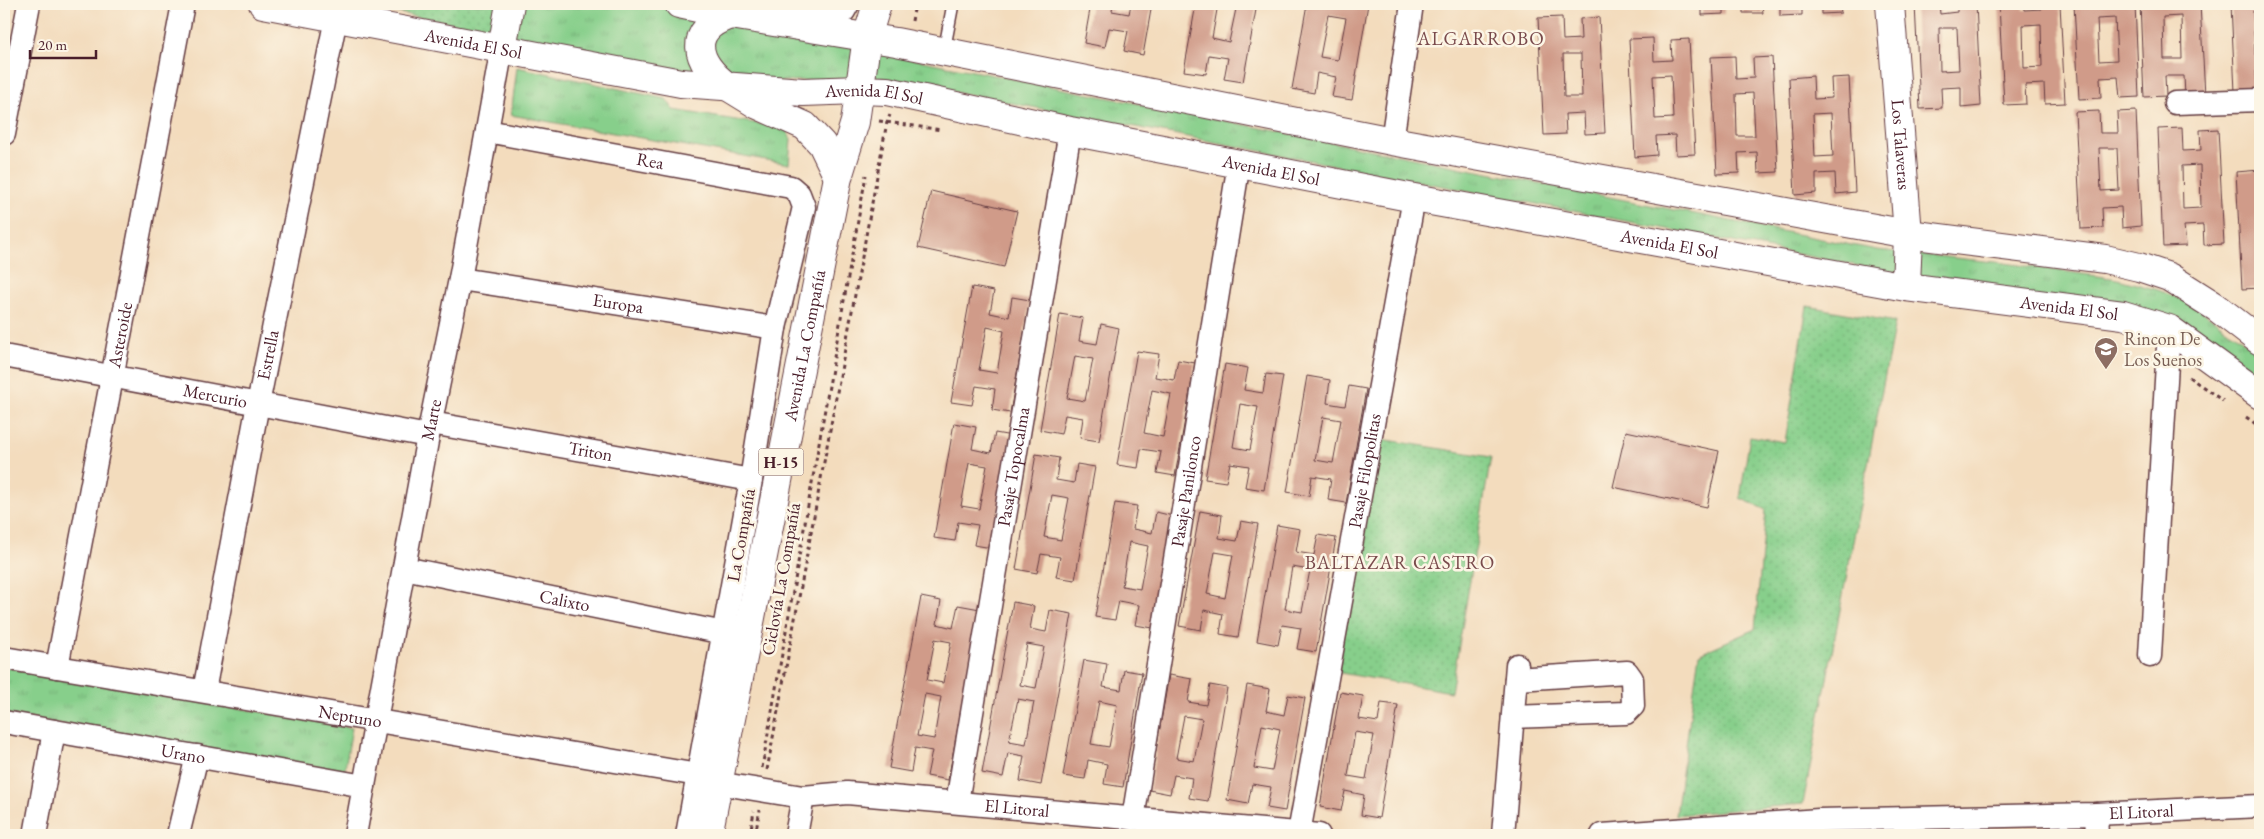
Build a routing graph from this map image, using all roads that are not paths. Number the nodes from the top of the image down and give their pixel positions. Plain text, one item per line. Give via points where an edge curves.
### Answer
1 (29, 4) edge
2 (183, 4) edge
3 (263, 4) edge
4 (510, 4) edge
5 (678, 4) edge
6 (776, 4) edge
7 (848, 4) edge
8 (877, 4) edge
9 (953, 4) edge
10 (1412, 4) edge
11 (1890, 4) edge
12 (731, 15) junction
13 (336, 18) junction
14 (867, 37) junction
15 (502, 48) junction
16 (944, 51) junction
17 (727, 86) junction
18 (859, 90) junction
19 (2260, 100) edge
20 (2175, 103) dead end
21 (487, 131) junction
22 (1070, 131) junction
23 (4, 134) edge
24 (1392, 141) junction
25 (1239, 163) junction
26 (838, 177) junction
27 (1414, 198) junction
28 (804, 207) joint
29 (1908, 234) junction
30 (460, 279) junction
31 (1906, 287) junction
32 (775, 328) junction
33 (2169, 329) junction
34 (2260, 341) edge
35 (4, 356) edge
36 (113, 376) junction
37 (2260, 395) edge
38 (258, 404) junction
39 (430, 430) junction
40 (751, 480) junction
41 (404, 568) junction
42 (724, 633) junction
43 (2150, 656) dead end
44 (4, 658) edge
45 (58, 667) junction
46 (204, 691) junction
47 (1513, 717) junction
48 (375, 720) junction
49 (4, 722) edge
50 (54, 731) junction
51 (197, 756) junction
52 (708, 779) junction
53 (364, 786) junction
54 (803, 797) junction
55 (957, 802) junction
56 (2260, 806) edge
57 (1133, 819) junction
58 (2097, 825) edge
59 (1820, 828) edge
60 (1309, 834) edge
61 (35, 835) edge
62 (178, 835) edge
63 (355, 835) edge
64 (687, 835) edge
65 (708, 835) edge
66 (796, 835) edge
67 (1503, 835) edge
68 (1602, 835) edge

1 - 23 street
2 - 36 street, Asteroide
3 - 13 main road, Avenida El Sol
4 - 15 main road, Marte
5 - 12 main road
6 - 7 street via 828,15 844,12
8 - 14 main road, Avenida La Compañía / H-15
9 - 16 lane
10 - 24 street
11 - 29 main road, Los Talaveras
12 - 14 main road
12 - 17 main road via 707,26 701,43 703,63
13 - 15 main road, Avenida El Sol
13 - 38 street, Estrella
14 - 16 main road
14 - 18 main road, Avenida La Compañía / H-15
15 - 17 main road, Avenida El Sol via 681,83
15 - 21 street, Marte
16 - 24 main road
17 - 18 main road, Avenida El Sol via 803,92
17 - 26 main road via 758,105 806,126 822,144
18 - 22 main road, Avenida El Sol via 893,93
18 - 26 main road, Avenida La Compañía / H-15 via 855,122
19 - 20 street
21 - 28 street, Rea via 791,188 799,194
21 - 30 street, Marte
22 - 25 main road, Avenida El Sol
22 - 55 street, Pasaje Topocalma
24 - 29 main road
25 - 27 main road, Avenida El Sol
25 - 57 street, Pasaje Panilonco
26 - 52 main road, Avenida La Compañía / H-15
27 - 31 main road, Avenida El Sol
27 - 60 street, Pasaje Filopolitas
28 - 32 street, La Compañía
29 - 31 main road, Los Talaveras
29 - 34 main road via 2139,266 2169,277
30 - 32 street, Europa
30 - 39 street, Marte
31 - 33 main road, Avenida El Sol via 2124,315
32 - 40 street, La Compañía
33 - 37 main road, Avenida El Sol
33 - 43 street
35 - 36 street, Mercurio
36 - 38 street, Mercurio
36 - 45 street, Asteroide
38 - 39 street, Mercurio
38 - 46 street, Estrella
39 - 40 street, Triton
39 - 41 street, Marte
40 - 42 street, La Compañía
41 - 42 street, Calixto
41 - 48 street, Marte
42 - 52 street, La Compañía
44 - 45 street, Neptuno
45 - 46 street, Neptuno
46 - 48 street, Neptuno
47 - 47 street via 1516,672 1627,672 1632,679 1633,706 1626,713
47 - 67 street
48 - 52 street, Neptuno
48 - 53 street, Marte
49 - 50 street, Urano
50 - 51 street, Urano
50 - 61 street
51 - 53 street, Urano
51 - 62 street
52 - 54 street, El Litoral
52 - 64 street, La Compañía
52 - 65 main road, Avenida La Compañía / H-15
53 - 63 street, Marte
54 - 55 street, El Litoral via 847,792
54 - 66 street
55 - 57 street, El Litoral
56 - 58 street, El Litoral
57 - 60 street, El Litoral
58 - 59 street, El Litoral
59 - 68 street, El Litoral

